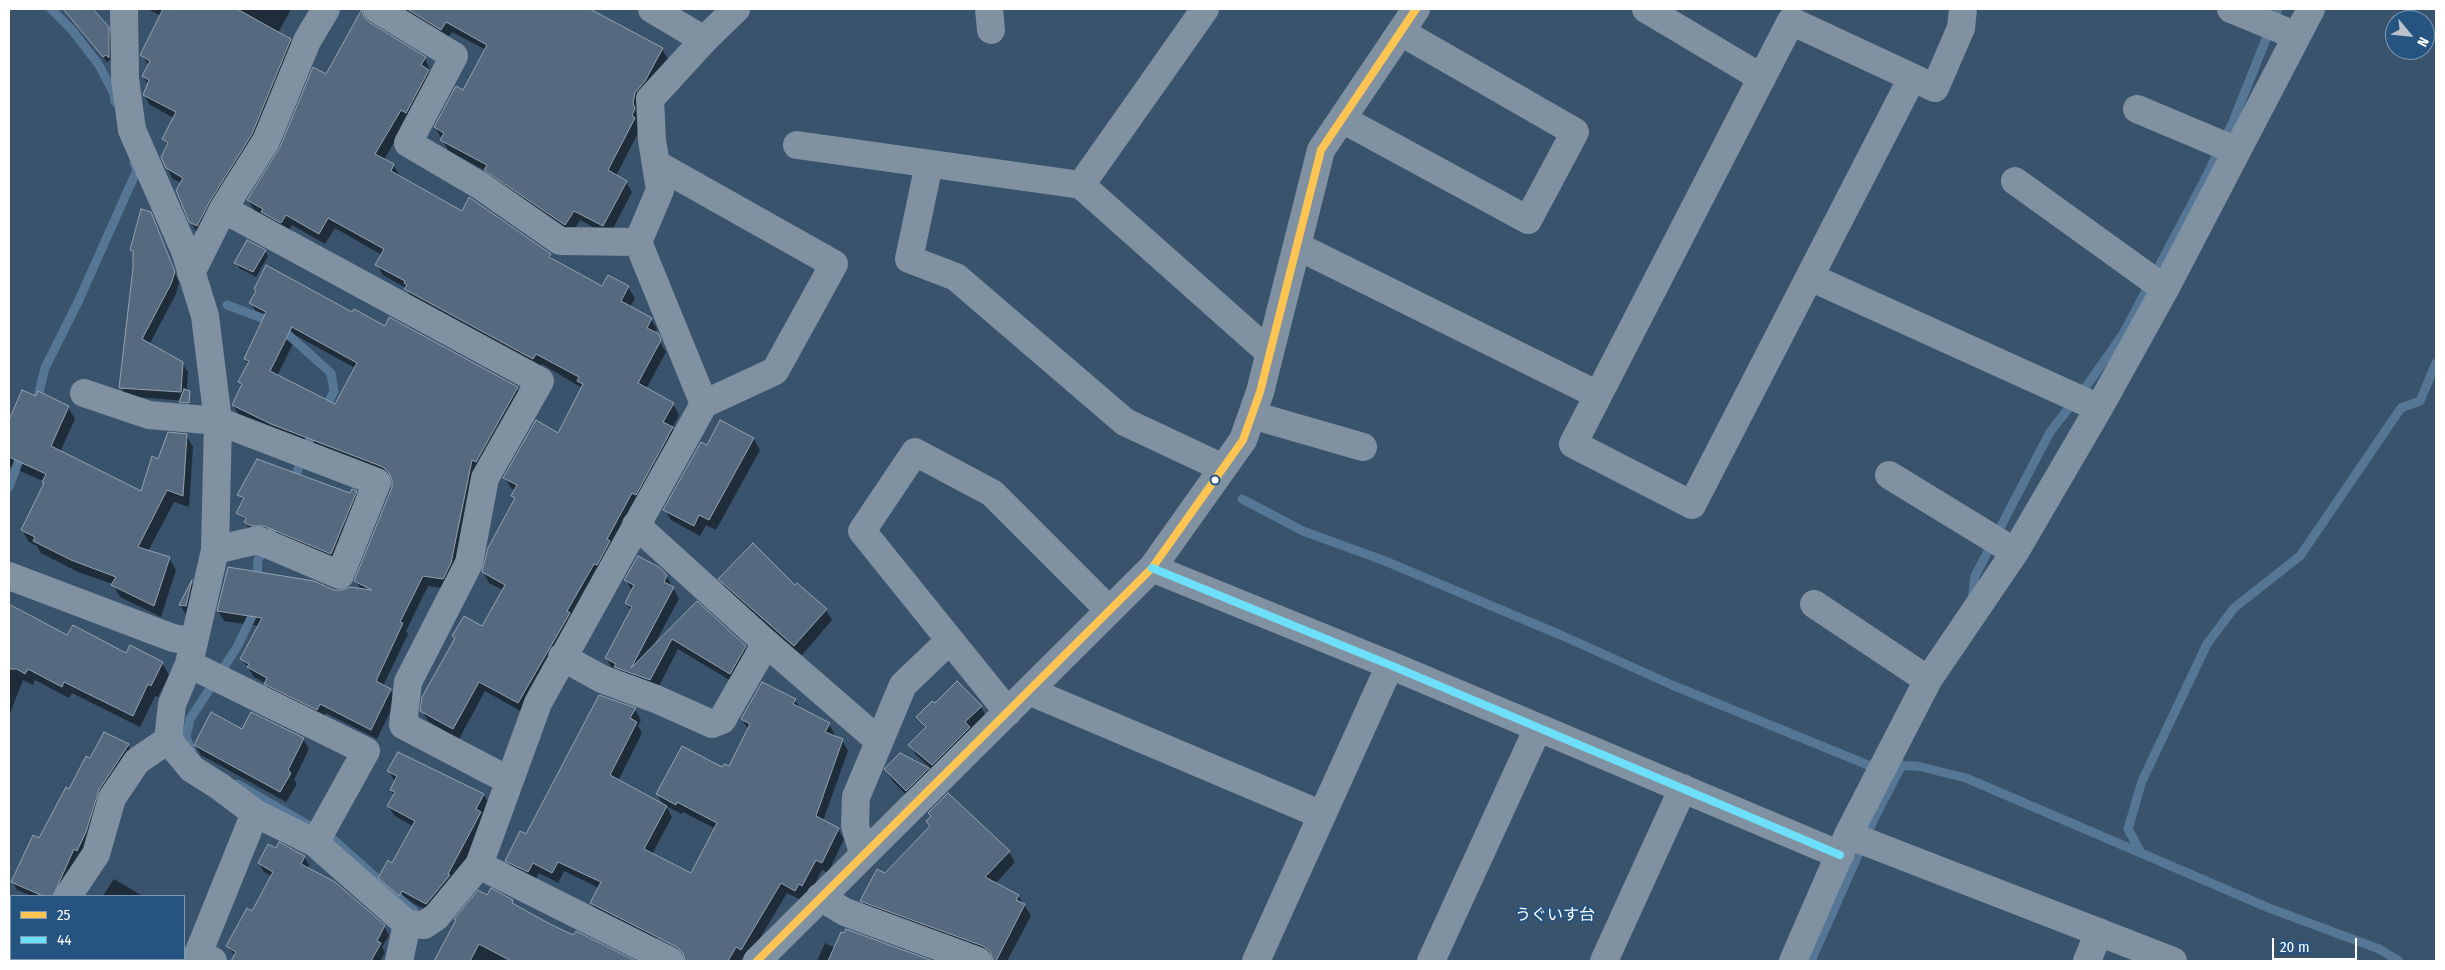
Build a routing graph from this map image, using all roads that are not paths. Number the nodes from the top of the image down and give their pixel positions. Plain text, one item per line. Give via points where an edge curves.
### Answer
1 (124, 9) edge
2 (326, 9) edge
3 (377, 9) edge
4 (652, 9) edge
5 (736, 9) edge
6 (1205, 9) edge
7 (1416, 9) edge
8 (1646, 9) edge
9 (1963, 9) edge
10 (2231, 9) edge
11 (2311, 9) edge
12 (1401, 32) junction
13 (2297, 36) junction
14 (704, 40) junction
15 (1762, 78) junction
16 (1912, 78) junction
17 (2138, 109) dead end
18 (1342, 119) junction
19 (797, 145) dead end
20 (2237, 151) junction
21 (929, 164) junction
22 (658, 165) junction
23 (2016, 181) dead end
24 (1081, 185) junction
25 (223, 209) junction
26 (638, 242) junction
27 (1297, 246) junction
28 (191, 273) junction
29 (1810, 277) junction
30 (2164, 289) junction
31 (1270, 353) junction
32 (84, 393) dead end
33 (1598, 395) junction
34 (704, 404) junction
35 (2099, 408) junction
36 (1252, 415) junction
37 (218, 421) junction
38 (1363, 447) dead end
39 (1223, 468) junction
40 (1889, 475) dead end
41 (636, 525) junction
42 (215, 550) junction
43 (2015, 552) junction
44 (1152, 568) junction
45 (9, 576) edge
46 (1814, 604) dead end
47 (1109, 610) junction
48 (950, 640) junction
49 (766, 644) junction
50 (191, 653) junction
51 (562, 657) junction
52 (1390, 665) junction
53 (1928, 680) junction
54 (1028, 692) junction
55 (1008, 712) junction
56 (1538, 728) junction
57 (168, 740) junction
58 (879, 741) junction
59 (508, 780) junction
60 (1683, 788) junction
61 (255, 813) junction
62 (1322, 815) junction
63 (315, 843) junction
64 (1854, 843) junction
65 (863, 853) junction
66 (478, 865) junction
67 (69, 895) edge
68 (820, 897) junction
69 (407, 924) junction
70 (2099, 932) junction
71 (213, 961) edge
72 (399, 961) edge
73 (670, 961) edge
74 (757, 961) edge
75 (978, 961) edge
76 (1256, 961) edge
77 (1431, 961) edge
78 (1604, 961) edge
79 (1792, 961) edge
80 (2087, 961) edge
81 (2173, 961) edge

1 - 28 street via 125,79 132,130 185,251
2 - 25 street via 307,41 266,141
3 - 26 street via 454,56 408,143 481,186 560,241
4 - 14 street
5 - 14 street
6 - 24 street
7 - 12 street
8 - 15 street
9 - 16 street via 1961,28 1935,88
10 - 13 street
11 - 13 street
12 - 18 street
12 - 18 street via 1575,132 1528,220
13 - 20 street
14 - 22 street via 650,99 652,140
15 - 16 street via 1791,21
15 - 33 street
16 - 29 street
17 - 20 street
18 - 27 street via 1321,150
19 - 21 street
20 - 30 street
21 - 24 street
21 - 39 street via 909,259 956,277 1125,422
22 - 26 street via 660,190
22 - 34 street via 834,264 775,371
23 - 30 street
24 - 31 street
25 - 28 street
25 - 59 street via 540,380 485,478 469,563 408,682 403,725
26 - 34 street
27 - 31 street
27 - 33 street
28 - 37 street via 205,316
29 - 33 street via 1692,505 1573,444
29 - 35 street
30 - 35 street
31 - 36 street
32 - 37 street via 149,415
34 - 41 street
35 - 43 street
36 - 38 street
36 - 39 street via 1243,440
37 - 42 street
37 - 42 street via 377,482 340,575 258,540
39 - 44 street
40 - 43 street
41 - 49 street
41 - 51 street
42 - 50 street
43 - 53 street
44 - 47 street
44 - 52 street
45 - 50 street via 173,638
46 - 53 street
47 - 48 street via 992,492 915,452 862,531
47 - 54 street
48 - 55 street
48 - 58 street via 904,685
49 - 51 street via 722,720 712,724 602,679
49 - 58 street
50 - 57 street via 172,704
50 - 63 street via 366,751
51 - 59 street via 538,703
52 - 56 street
52 - 62 street
53 - 64 street via 1885,764
54 - 55 street
54 - 62 street
55 - 65 street
56 - 60 street
56 - 77 street
57 - 61 street via 192,770
57 - 67 street via 137,761 112,798 96,854
58 - 65 street via 856,797 855,826
59 - 66 street
60 - 64 street
60 - 78 street
61 - 63 street
61 - 71 street via 198,954
62 - 76 street
63 - 69 street
64 - 70 street
64 - 79 street
65 - 68 street
66 - 69 street via 436,917 424,924
66 - 73 street
68 - 74 street
68 - 75 street via 845,912
69 - 72 street
70 - 80 street
70 - 81 street

